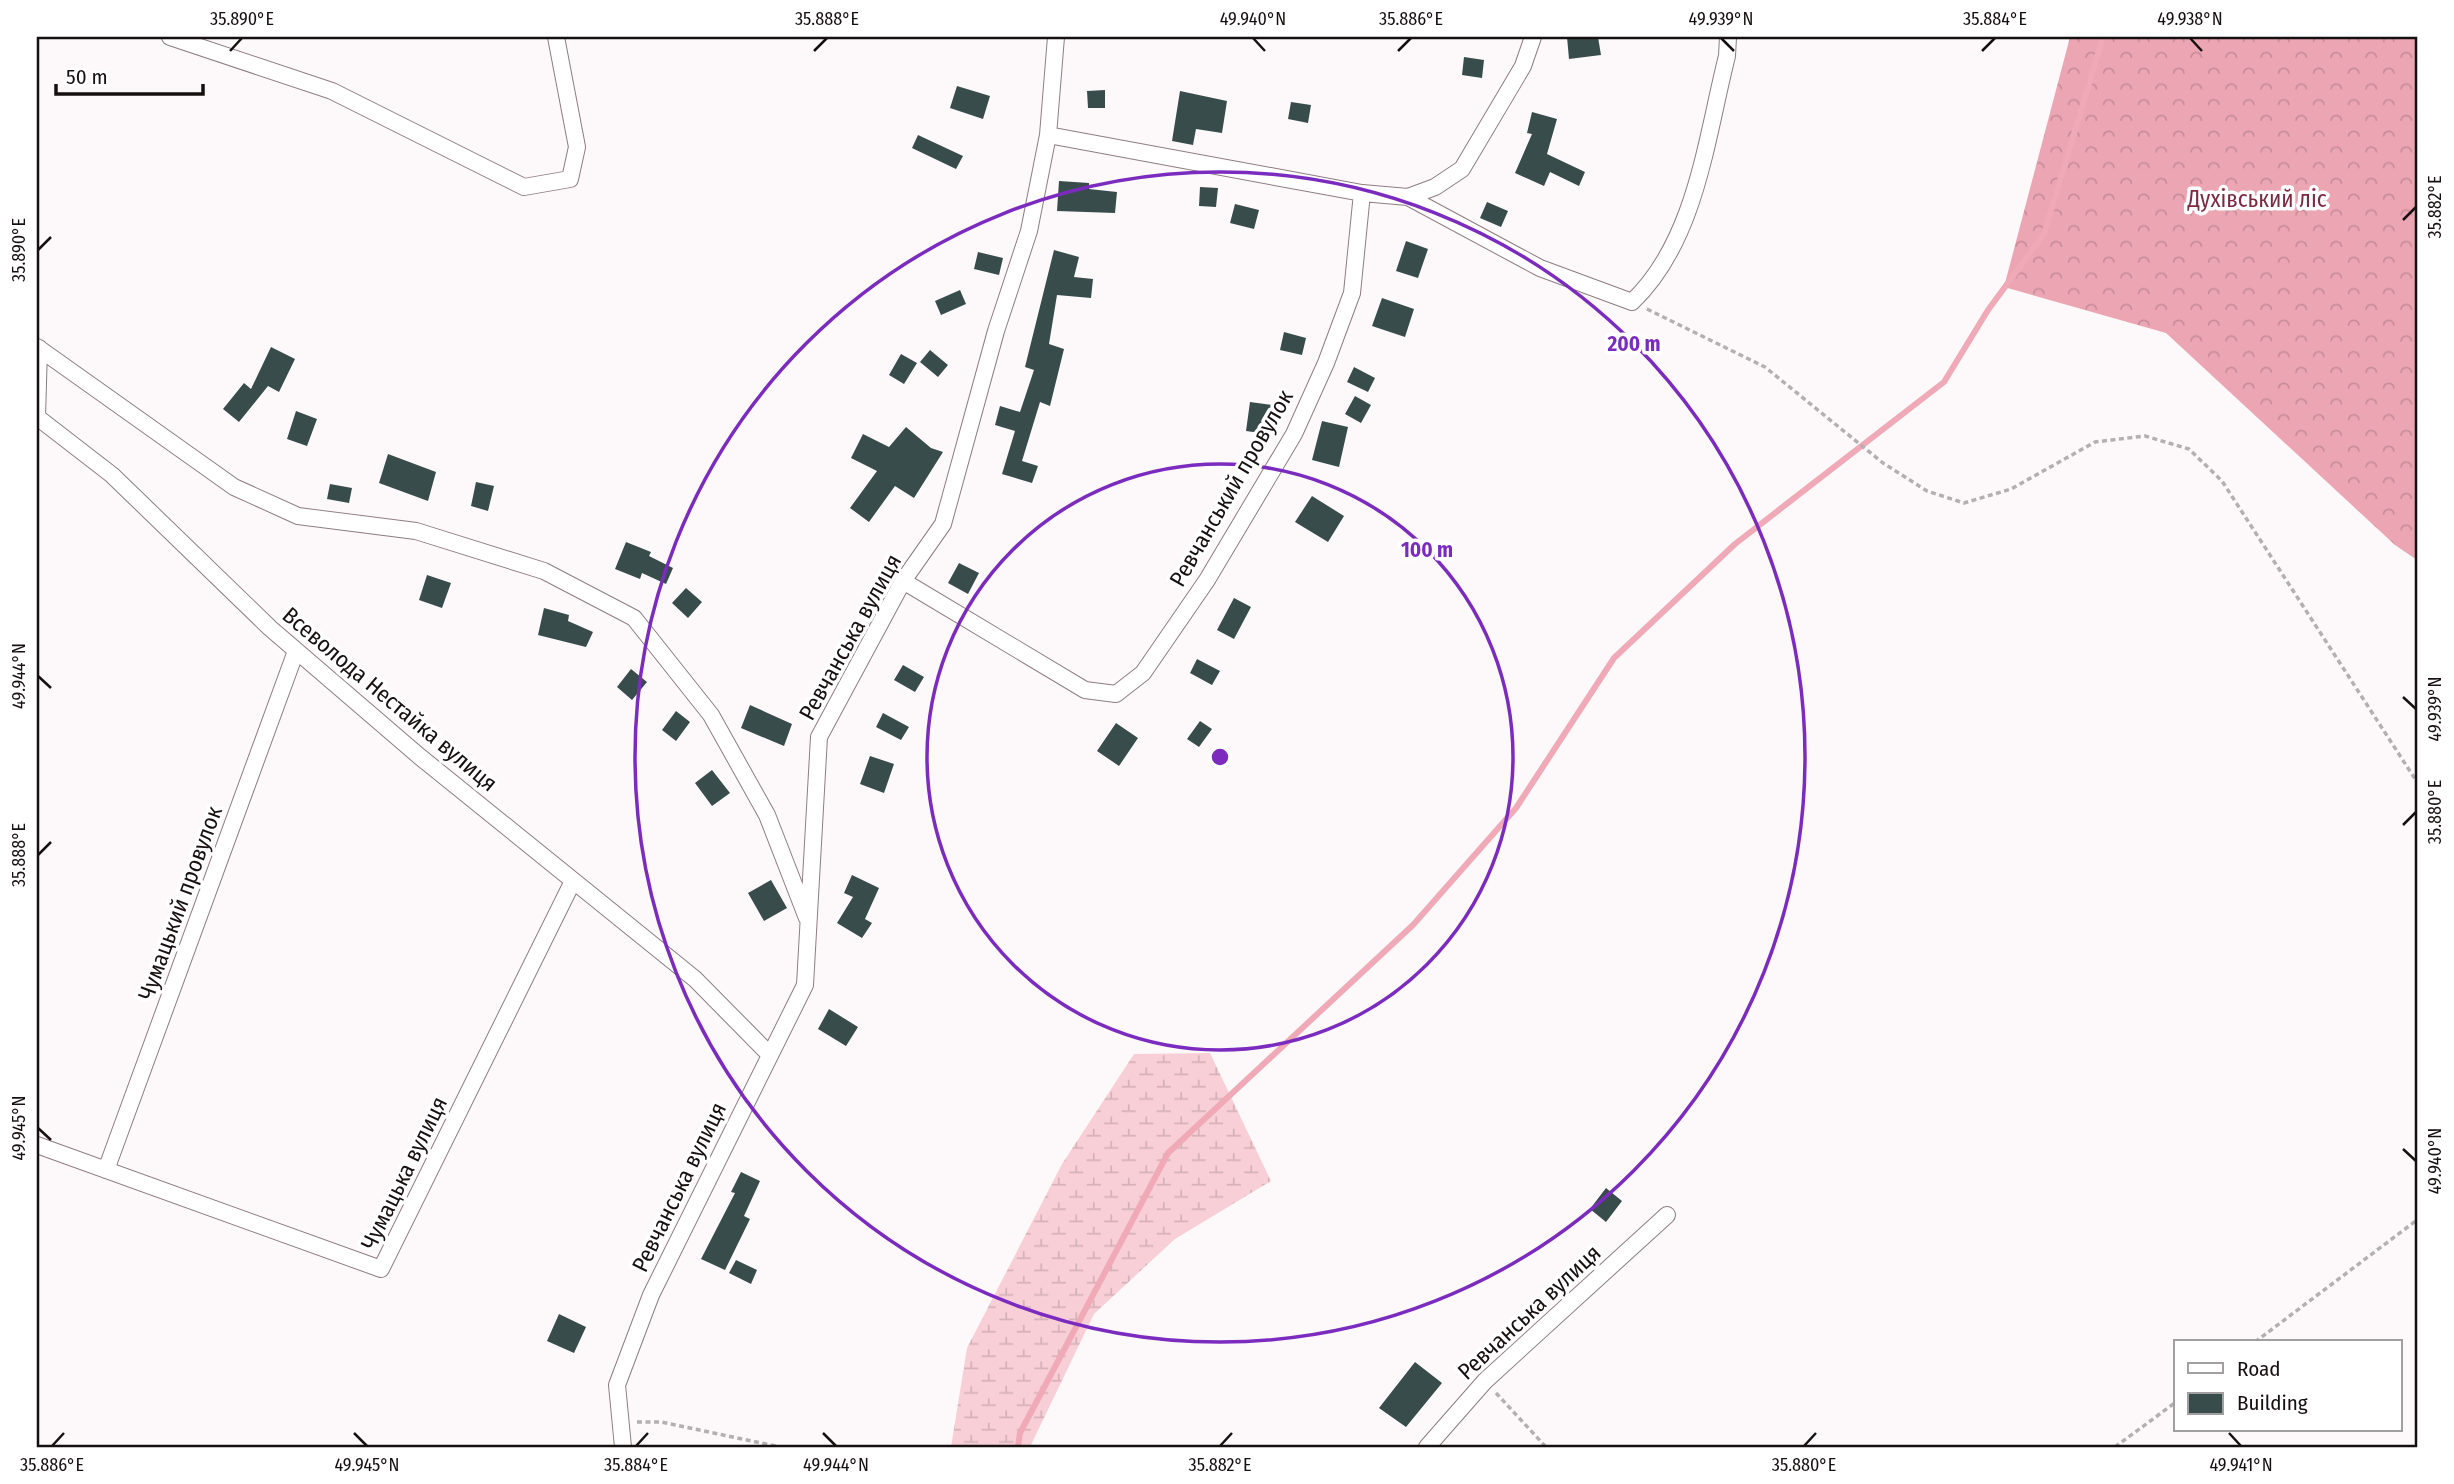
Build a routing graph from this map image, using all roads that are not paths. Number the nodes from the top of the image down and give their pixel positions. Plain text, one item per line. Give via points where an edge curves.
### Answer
1 (170, 37) edge
2 (556, 37) edge
3 (1056, 37) edge
4 (1533, 37) edge
5 (1728, 37) edge
6 (1048, 135) junction
7 (1362, 193) junction
8 (1408, 197) junction
9 (38, 347) edge
10 (37, 418) edge
11 (903, 581) junction
12 (296, 651) junction
13 (573, 881) junction
14 (809, 924) junction
15 (770, 1055) junction
16 (37, 1145) edge
17 (106, 1170) junction
18 (1667, 1215) dead end
19 (623, 1447) edge
20 (1427, 1447) edge

1 - 2 street via 332,91 524,187 570,179 577,147
3 - 6 street, Ревчанська вулиця
4 - 8 street via 1517,77 1462,169 1435,187
5 - 8 street via 1689,211 1654,281 1632,302 1540,268
6 - 7 street
6 - 11 street, Ревчанська вулиця via 1029,231 996,331 943,524
7 - 8 street
7 - 11 street, Ревчанський провулок via 1352,293 1294,435 1143,673 1116,694 1084,690
9 - 10 street, Всеволода Нестайка вулиця
9 - 14 street via 234,487 298,516 416,531 544,571 634,618 711,715 767,815
10 - 12 street, Всеволода Нестайка вулиця via 112,475
11 - 14 street, Ревчанська вулиця via 820,737
12 - 13 street, Всеволода Нестайка вулиця
12 - 17 street, Чумацький провулок
13 - 15 street, Всеволода Нестайка вулиця via 695,979
13 - 17 street, Чумацька вулиця via 381,1269
14 - 15 street, Ревчанська вулиця via 805,985
15 - 19 street, Ревчанська вулиця via 651,1295 617,1385
16 - 17 street, Чумацька вулиця
18 - 20 street, Ревчанська вулиця via 1485,1381

